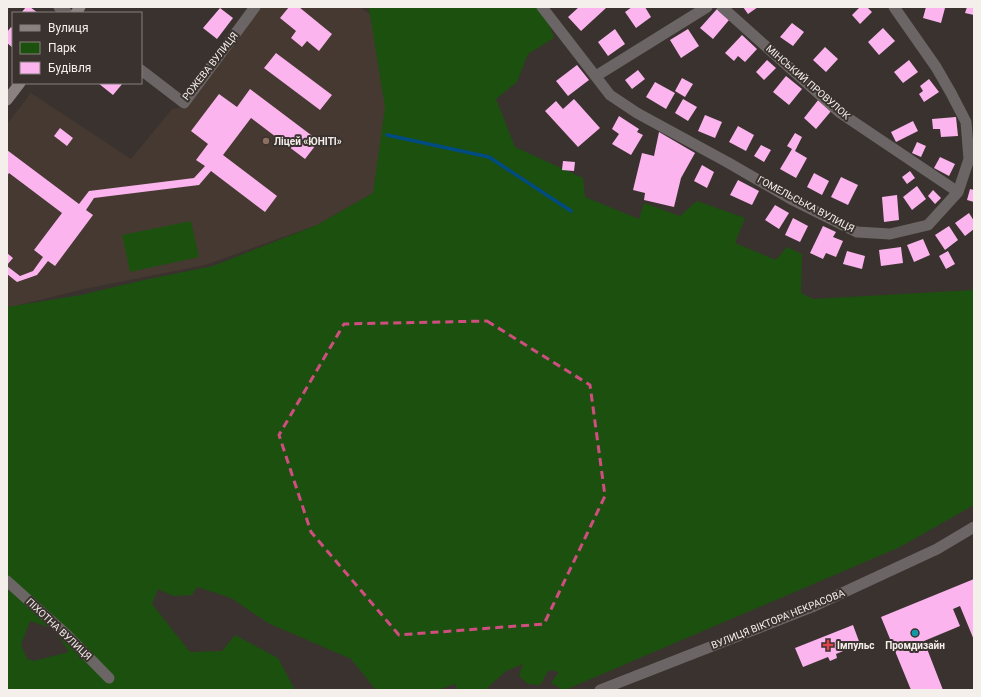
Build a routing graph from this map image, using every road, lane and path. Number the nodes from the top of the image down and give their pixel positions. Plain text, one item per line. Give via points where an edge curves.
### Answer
1 (255, 7) edge
2 (542, 7) edge
3 (707, 7) edge
4 (722, 7) edge
5 (894, 7) edge
6 (142, 71) edge
7 (596, 76) junction
8 (19, 84) edge
9 (7, 100) edge
10 (958, 192) junction
11 (974, 527) edge
12 (7, 581) edge
13 (109, 678) dead end
14 (600, 690) edge

1 - 6 street, РОЖЕВА ВУЛИЦЯ via 184,103
2 - 7 street, ГОМЕЛЬСЬКА ВУЛИЦЯ
3 - 7 street
4 - 10 street, МІНСЬКИЙ ПРОВУЛОК via 839,112
5 - 10 street, ГОМЕЛЬСЬКА ВУЛИЦЯ via 936,67 966,122 969,159
7 - 10 street, ГОМЕЛЬСЬКА ВУЛИЦЯ via 610,95 637,113 791,199 857,232 890,234 928,224
8 - 9 main road
11 - 14 street, ВУЛИЦЯ ВІКТОРА НЕКРАСОВА via 937,549 812,607
12 - 13 street, ПІХОТНА ВУЛИЦЯ via 68,635

